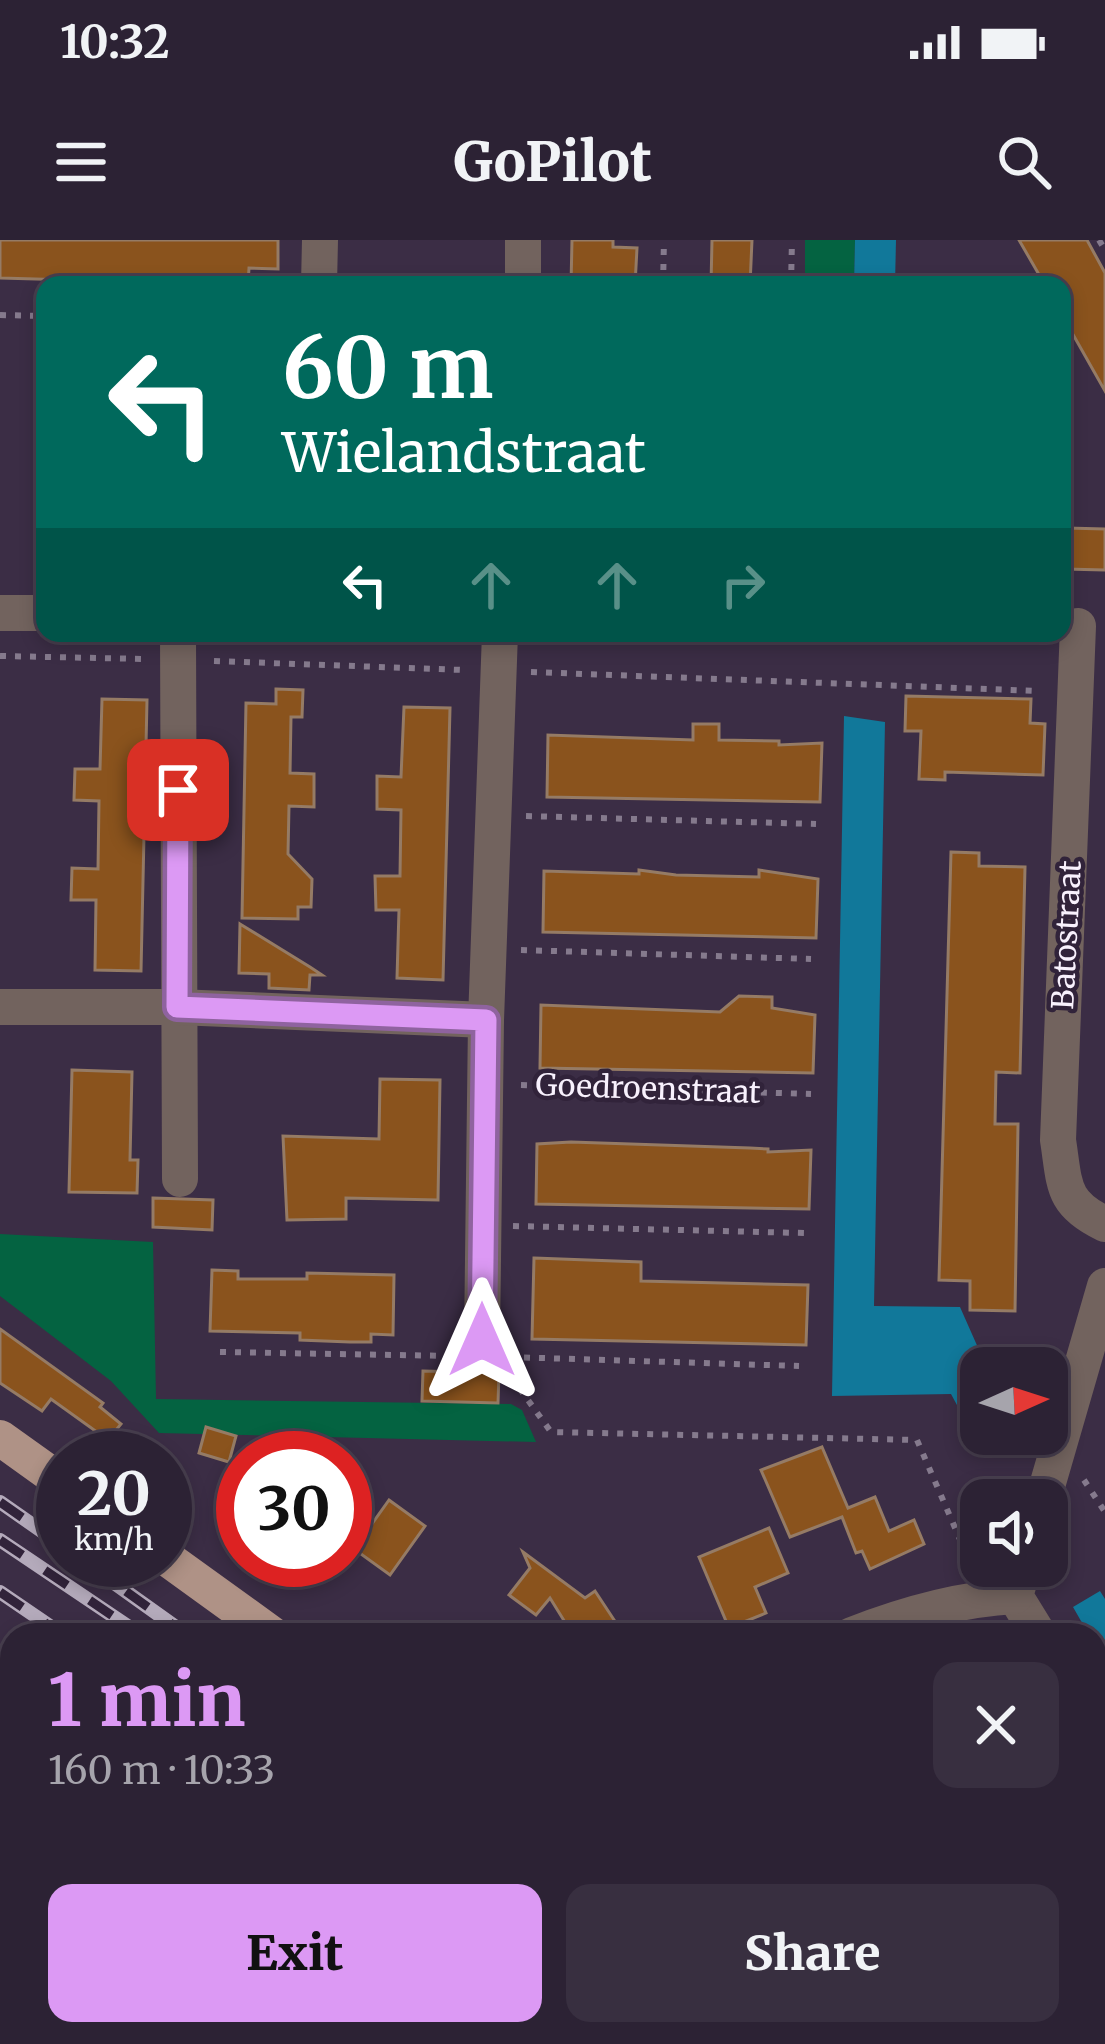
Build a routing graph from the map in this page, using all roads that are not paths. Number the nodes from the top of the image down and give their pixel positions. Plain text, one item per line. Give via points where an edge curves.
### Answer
1 (320, 240) edge
2 (524, 240) edge
3 (320, 276) edge
4 (523, 276) edge
5 (0, 613) edge
6 (36, 614) edge
7 (1082, 625) edge
8 (500, 642) edge
9 (178, 647) edge
10 (0, 1006) edge
11 (177, 1007) junction
12 (486, 1020) junction
13 (180, 1179) dead end
14 (1105, 1224) edge
15 (1105, 1286) edge
16 (482, 1340) road end
17 (0, 1438) edge
18 (36, 1464) edge
19 (1049, 1479) edge
20 (192, 1576) edge
21 (1005, 1587) edge
22 (1009, 1587) edge
23 (257, 1623) edge
24 (887, 1623) edge
25 (1031, 1623) edge

1 - 3 street
2 - 4 street
5 - 6 street
7 - 14 street, Batostraat via 1058,1140 1078,1211
8 - 12 street
9 - 11 street
10 - 11 street
11 - 12 street
11 - 13 street
12 - 16 street
15 - 19 street
17 - 18 main road
20 - 23 main road
21 - 24 street
22 - 25 street

